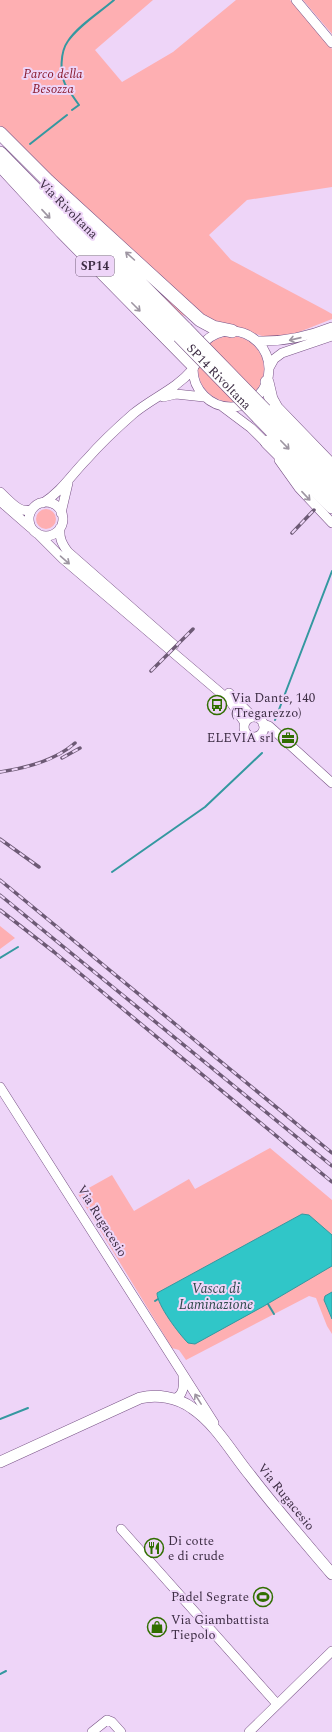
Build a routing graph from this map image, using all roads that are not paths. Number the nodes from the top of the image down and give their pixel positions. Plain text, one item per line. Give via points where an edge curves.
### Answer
1 (296, 0) edge
2 (332, 43) edge
3 (0, 133) edge
4 (0, 140) edge
5 (0, 153) edge
6 (0, 165) edge
7 (332, 326) edge
8 (232, 331) junction
9 (183, 332) junction
10 (332, 336) edge
11 (257, 341) junction
12 (192, 368) junction
13 (269, 368) junction
14 (267, 382) junction
15 (204, 397) junction
16 (154, 399) junction
17 (223, 407) junction
18 (261, 414) junction
19 (267, 442) junction
20 (332, 466) edge
21 (332, 479) edge
22 (68, 482) junction
23 (0, 492) edge
24 (332, 493) edge
25 (0, 501) edge
26 (44, 502) junction
27 (332, 507) edge
28 (32, 509) junction
29 (61, 513) junction
30 (332, 523) edge
31 (60, 528) junction
32 (35, 532) junction
33 (82, 571) junction
34 (181, 655) junction
35 (253, 717) junction
36 (245, 723) junction
37 (262, 729) junction
38 (332, 783) edge
39 (0, 1087) edge
40 (182, 1373) junction
41 (177, 1397) junction
42 (235, 1456) junction
43 (0, 1462) edge
44 (121, 1529) dead end
45 (332, 1574) edge
46 (332, 1651) edge
47 (277, 1704) junction
48 (92, 1732) edge
49 (120, 1732) edge
50 (249, 1732) edge

1 - 2 street
8 -> 3 highway, SP14 via 213,327 200,320 48,181
4 - 9 highway, Via Rivoltana / SP14
5 - 9 highway, Via Rivoltana / SP14
6 -> 12 highway, SP14
7 -> 11 street via 290,340
8 - 11 street via 244,333
8 - 12 street via 220,332 207,339 197,351
9 - 18 highway, SP14 Rivoltana / SP14, bridge
10 - 13 street via 282,353 274,359
11 - 13 street via 265,353
12 - 15 street via 195,383
12 - 16 street via 180,383
13 - 14 street
14 - 17 street via 258,397 248,404
14 - 20 highway via 276,408
15 - 16 street via 173,394
15 - 17 street
16 - 22 street via 136,412 86,459
17 - 19 street
18 - 21 highway, SP14
18 -> 24 highway, SP14
19 - 27 highway
19 -> 30 street via 299,488
22 - 26 street
22 - 29 street
23 - 28 street via 23,511 28,512
25 - 32 street
26 - 28 street
26 - 29 street via 53,504
28 - 32 street via 29,519
29 - 31 street
31 - 32 street via 50,535 43,536
31 - 33 street via 59,537 63,545
32 -> 33 street
33 - 34 street
34 - 35 street via 234,697
34 - 36 street via 230,701
35 - 36 street
35 - 37 street via 260,719
36 - 37 street via 244,729 250,736 255,737
37 - 38 street via 279,735
39 - 40 street, Via Rugacesio
40 - 41 street via 183,1389
42 -> 40 street, Via Rugacesio
41 - 42 main road, Via Rugacesio via 200,1414
41 - 43 main road, Via Rugacesio via 155,1396 136,1400
42 - 45 main road, Via Rugacesio
44 - 47 street
46 - 47 street
47 - 50 street
48 - 49 street via 107,1720

